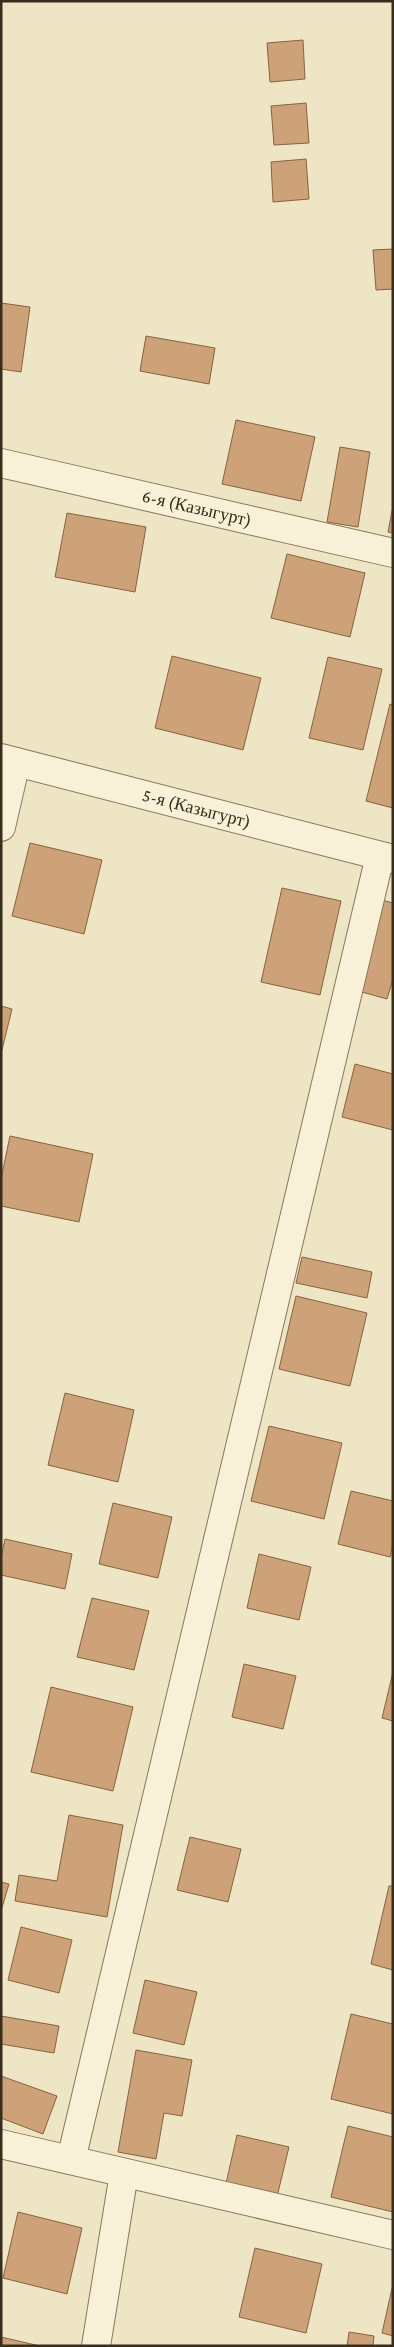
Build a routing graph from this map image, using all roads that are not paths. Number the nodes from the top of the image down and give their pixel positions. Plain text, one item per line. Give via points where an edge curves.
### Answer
1 (1, 463) edge
2 (393, 553) edge
3 (9, 760) edge
4 (1, 826) edge
5 (386, 857) edge
6 (1, 2144) edge
7 (72, 2160) junction
8 (124, 2173) junction
9 (393, 2235) edge
10 (96, 2346) edge

1 - 2 street, 6-я (Казыгурт)
3 - 4 street
3 - 5 street, 5-я (Казыгурт)
5 - 7 street
6 - 7 street
7 - 8 street
8 - 9 street
8 - 10 street

